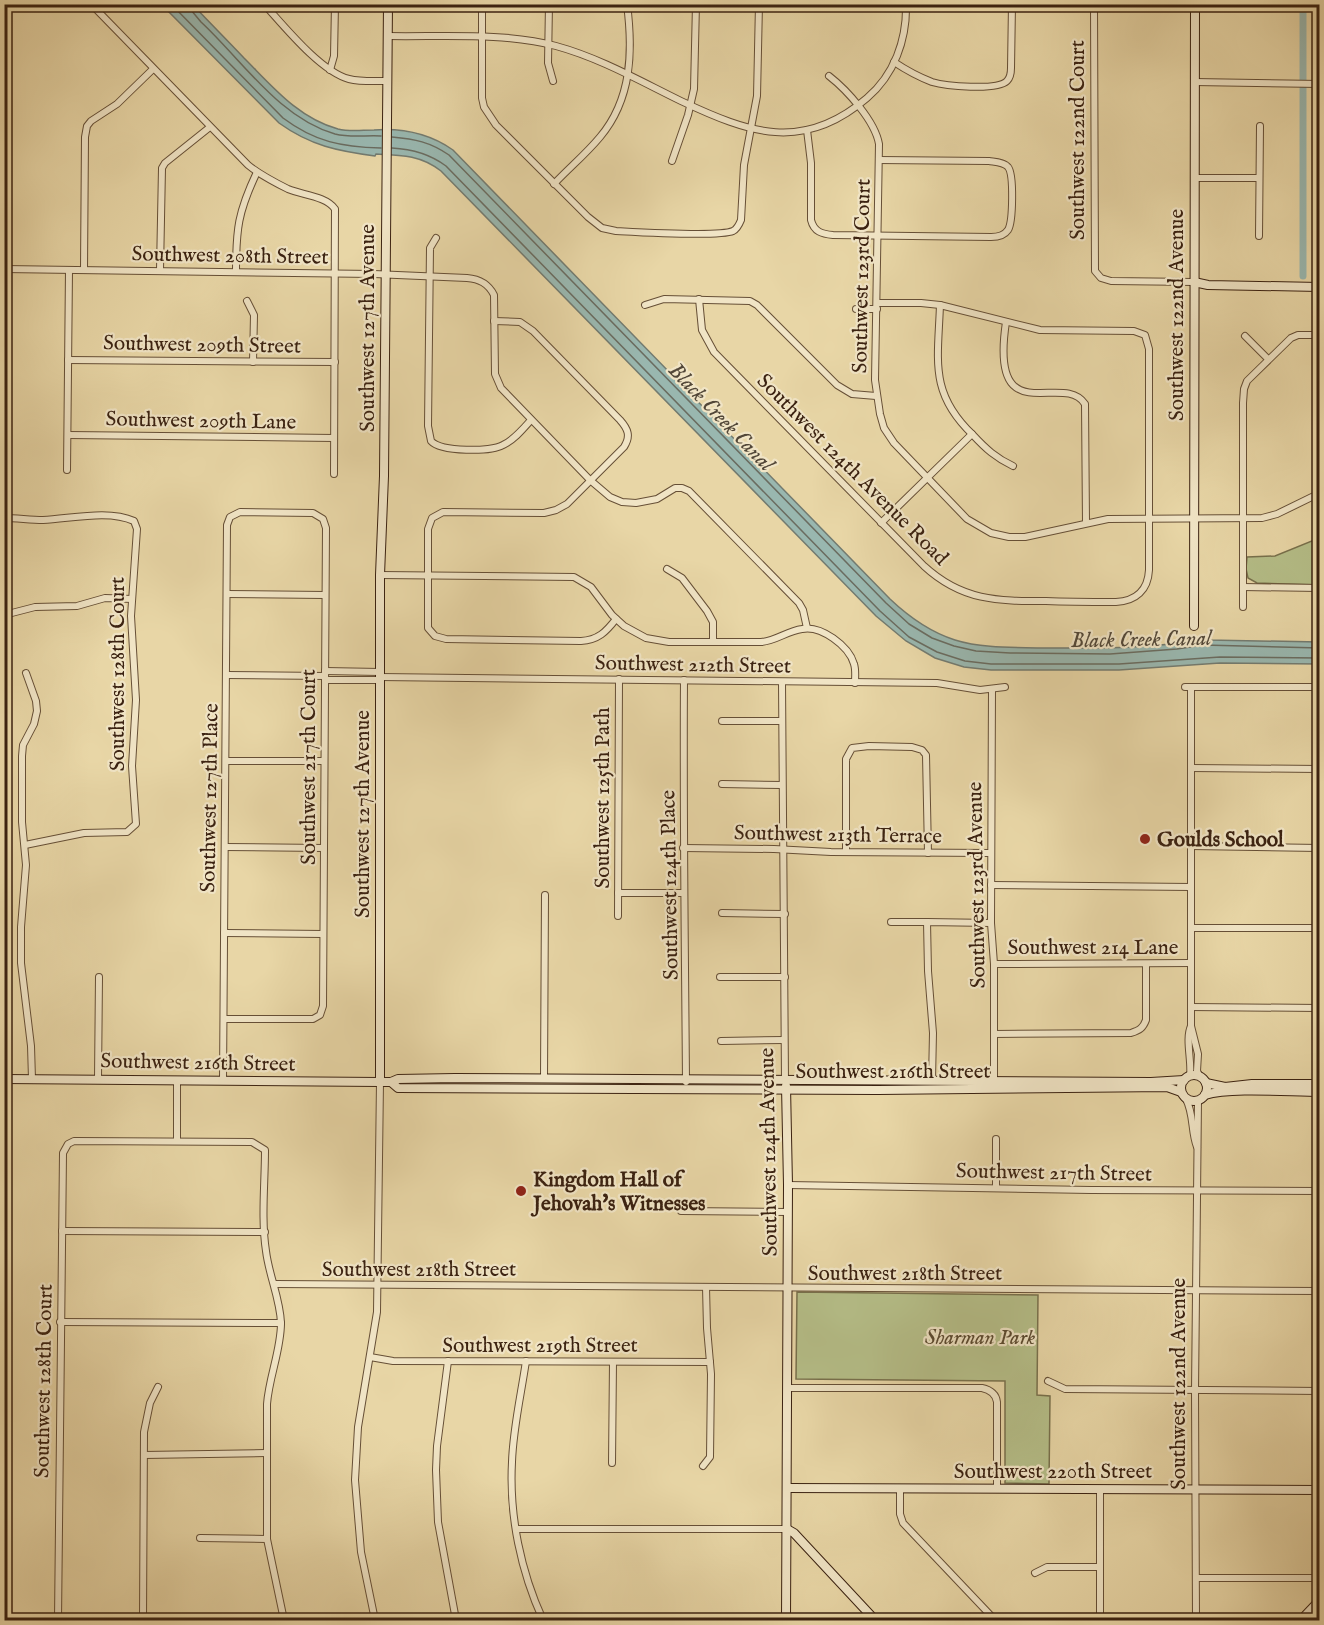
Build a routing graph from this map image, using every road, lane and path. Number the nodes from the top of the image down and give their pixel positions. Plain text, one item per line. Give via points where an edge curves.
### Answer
1 (91, 4) edge
2 (264, 4) edge
3 (335, 4) edge
4 (388, 4) edge
5 (482, 4) edge
6 (549, 4) edge
7 (627, 4) edge
8 (696, 4) edge
9 (759, 4) edge
10 (906, 4) edge
11 (1012, 4) edge
12 (1094, 4) edge
13 (1194, 4) edge
14 (388, 36) junction
15 (482, 38) junction
16 (548, 44) junction
17 (894, 62) junction
18 (153, 69) junction
19 (330, 70) junction
20 (628, 75) junction
21 (829, 76) dead end
22 (387, 81) junction
23 (553, 81) dead end
24 (1194, 82) junction
25 (1317, 84) edge
26 (690, 105) junction
27 (857, 106) junction
28 (1260, 126) dead end
29 (210, 127) junction
30 (751, 129) junction
31 (807, 130) junction
32 (879, 160) junction
33 (672, 161) dead end
34 (257, 172) junction
35 (1194, 178) junction
36 (1259, 178) junction
37 (554, 184) junction
38 (877, 235) junction
39 (1259, 236) dead end
40 (436, 238) dead end
41 (4, 269) edge
42 (69, 270) junction
43 (84, 270) junction
44 (160, 270) junction
45 (236, 272) junction
46 (336, 273) junction
47 (386, 274) junction
48 (430, 277) junction
49 (1194, 282) junction
50 (1320, 287) edge
51 (699, 299) junction
52 (247, 301) dead end
53 (645, 305) dead end
54 (940, 305) junction
55 (877, 306) junction
56 (856, 309) dead end
57 (494, 321) junction
58 (1006, 322) junction
59 (1320, 335) edge
60 (1245, 336) dead end
61 (1268, 359) junction
62 (68, 360) junction
63 (253, 362) junction
64 (335, 362) junction
65 (876, 396) junction
66 (531, 420) junction
67 (1320, 424) edge
68 (972, 434) junction
69 (68, 435) junction
70 (334, 438) junction
71 (1013, 466) dead end
72 (1320, 466) edge
73 (67, 470) dead end
74 (334, 474) dead end
75 (925, 478) junction
76 (590, 480) junction
77 (1320, 494) edge
78 (4, 518) edge
79 (323, 519) joint
80 (1149, 519) junction
81 (1193, 519) junction
82 (1243, 520) junction
83 (881, 523) junction
84 (1086, 523) junction
85 (667, 569) dead end
86 (380, 575) junction
87 (428, 576) junction
88 (1244, 587) junction
89 (1320, 588) edge
90 (227, 594) junction
91 (325, 595) junction
92 (132, 599) junction
93 (1243, 607) dead end
94 (4, 615) edge
95 (616, 619) junction
96 (1194, 626) dead end
97 (807, 628) junction
98 (713, 642) junction
99 (26, 673) dead end
100 (226, 675) junction
101 (325, 676) junction
102 (380, 676) junction
103 (619, 679) junction
104 (684, 680) junction
105 (782, 682) junction
106 (855, 683) junction
107 (1005, 687) dead end
108 (1320, 687) edge
109 (992, 690) junction
110 (722, 721) dead end
111 (782, 721) junction
112 (226, 761) junction
113 (324, 761) junction
114 (1191, 768) junction
115 (1320, 769) edge
116 (722, 784) dead end
117 (782, 785) junction
118 (25, 845) junction
119 (1191, 846) junction
120 (225, 847) junction
121 (324, 848) junction
122 (683, 848) junction
123 (1320, 848) edge
124 (783, 849) junction
125 (846, 852) junction
126 (928, 853) junction
127 (991, 853) junction
128 (991, 885) junction
129 (1191, 887) junction
130 (618, 893) junction
131 (684, 893) junction
132 (545, 895) dead end
133 (722, 913) dead end
134 (785, 914) junction
135 (618, 916) dead end
136 (891, 922) dead end
137 (927, 922) junction
138 (991, 923) junction
139 (1191, 928) junction
140 (1320, 928) edge
141 (224, 933) junction
142 (323, 933) junction
143 (1146, 963) junction
144 (1191, 963) junction
145 (994, 964) junction
146 (720, 977) dead end
147 (785, 977) junction
148 (99, 978) dead end
149 (1191, 1007) junction
150 (1320, 1008) edge
151 (224, 1019) junction
152 (994, 1034) junction
153 (784, 1040) junction
154 (721, 1041) dead end
155 (544, 1078) junction
156 (4, 1079) edge
157 (32, 1079) junction
158 (98, 1079) junction
159 (686, 1079) junction
160 (1195, 1079) junction
161 (177, 1080) junction
162 (223, 1080) junction
163 (932, 1080) junction
164 (994, 1081) junction
165 (380, 1082) junction
166 (391, 1082) junction
167 (1320, 1084) edge
168 (786, 1085) junction
169 (686, 1089) junction
170 (908, 1090) junction
171 (1320, 1092) edge
172 (1184, 1096) junction
173 (1201, 1098) junction
174 (996, 1138) dead end
175 (177, 1141) junction
176 (1197, 1148) junction
177 (788, 1185) junction
178 (996, 1188) junction
179 (1197, 1190) junction
180 (1320, 1191) edge
181 (681, 1211) dead end
182 (788, 1212) junction
183 (62, 1231) junction
184 (265, 1232) junction
185 (275, 1284) junction
186 (377, 1286) junction
187 (706, 1287) junction
188 (788, 1288) junction
189 (1197, 1290) junction
190 (1320, 1291) edge
191 (60, 1322) junction
192 (280, 1323) junction
193 (370, 1357) junction
194 (448, 1360) junction
195 (526, 1361) junction
196 (613, 1362) junction
197 (710, 1362) junction
198 (1048, 1382) dead end
199 (158, 1387) dead end
200 (787, 1388) junction
201 (1195, 1391) junction
202 (1320, 1391) edge
203 (266, 1453) junction
204 (144, 1455) junction
205 (612, 1463) dead end
206 (703, 1466) dead end
207 (787, 1488) junction
208 (900, 1488) junction
209 (997, 1489) junction
210 (1100, 1489) junction
211 (1195, 1490) junction
212 (1320, 1490) edge
213 (516, 1529) junction
214 (787, 1529) junction
215 (200, 1538) dead end
216 (267, 1539) junction
217 (1100, 1567) junction
218 (1035, 1573) dead end
219 (1197, 1578) junction
220 (1320, 1578) edge
221 (1320, 1600) edge
222 (58, 1620) edge
223 (143, 1620) edge
224 (284, 1620) edge
225 (375, 1620) edge
226 (456, 1620) edge
227 (543, 1620) edge
228 (786, 1620) edge
229 (875, 1620) edge
230 (995, 1620) edge
231 (1100, 1620) edge
232 (1197, 1620) edge
233 (1301, 1620) edge

1 - 18 street
2 - 19 street
3 - 19 street
4 - 14 street, Southwest 127th Avenue
5 - 15 street
6 - 16 street
7 - 20 street via 631,44
8 - 26 street via 695,74
9 - 30 street via 758,89
10 - 17 street via 904,33
11 - 17 street via 1011,68 1007,81 995,86 945,85
12 - 49 street, Southwest 122nd Court via 1097,275 1111,281
13 - 24 street, Southwest 122nd Avenue
14 - 15 street
14 - 22 street, Southwest 127th Avenue
15 - 16 street
15 - 37 street via 483,103 496,125
16 - 20 street
16 - 23 street
17 - 27 street
18 - 29 street
18 - 43 street via 87,126
19 - 22 street via 349,79
20 - 26 street
20 - 37 street via 607,128
21 - 27 street, Southwest 123rd Court
22 - 47 street, Southwest 127th Avenue
24 - 25 street
24 - 35 street, Southwest 122nd Avenue
26 - 30 street
26 - 33 street
27 - 31 street via 828,124
27 - 32 street, Southwest 123rd Court via 876,133
28 - 36 street
29 - 34 street
29 - 44 street via 162,168
30 - 31 street via 775,133
30 - 37 street via 743,174 742,214 739,225 729,232 608,230 597,226
31 - 38 street via 815,229 827,235
32 - 38 street, Southwest 123rd Court
32 - 38 street via 1005,165 1011,182 1011,219 1008,231 1001,236
34 - 45 street via 239,215
34 - 46 street via 333,206
35 - 36 street
35 - 49 street, Southwest 122nd Avenue
36 - 39 street
38 - 55 street, Southwest 123rd Court
40 - 48 street via 430,249
41 - 42 street, Southwest 208th Street
42 - 43 street, Southwest 208th Street
42 - 62 street
43 - 44 street, Southwest 208th Street
44 - 45 street, Southwest 208th Street
45 - 46 street, Southwest 208th Street
46 - 47 street, Southwest 208th Street
46 - 64 street
47 - 48 street, Southwest 208th Street
47 - 86 street, Southwest 127th Avenue
48 - 57 street, Southwest 208th Street via 484,282 494,295
48 - 66 street via 428,426 434,444 449,449 500,447
49 - 50 street
49 - 81 street, Southwest 122nd Avenue
51 - 53 street via 664,299
51 - 65 street via 754,303 837,385 852,394
51 - 83 street, Southwest 124th Avenue Road via 702,330 714,352
52 - 63 street via 254,315
54 - 55 street
54 - 58 street
54 - 68 street via 940,387 949,407
55 - 56 street
55 - 65 street, Southwest 123rd Court
57 - 66 street, Southwest 208th Street via 497,383
57 - 76 street via 520,322 533,331 628,432 624,447
58 - 80 street via 1047,330 1134,331 1147,338
58 - 84 street via 1003,361 1012,383 1030,393 1075,395 1085,404
59 - 61 street via 1294,336
60 - 61 street
61 - 82 street via 1247,381 1244,390
62 - 63 street, Southwest 209th Street
62 - 69 street
63 - 64 street, Southwest 209th Street
64 - 70 street
65 - 75 street, Southwest 123rd Court via 889,436
66 - 76 street, Southwest 208th Street
67 - 72 street
68 - 71 street via 997,458
68 - 75 street
69 - 70 street, Southwest 209th Lane
69 - 73 street
70 - 74 street
75 - 83 street
75 - 84 street, Southwest 123rd Court via 967,519 1000,536 1025,537
76 - 87 street via 567,504 549,512 443,512 432,518 428,529
76 - 97 street, Southwest 208th Street via 610,497 629,503 652,501 675,488 689,490 799,603
77 - 82 street, Southwest 123rd Court via 1268,517
78 - 92 street, Southwest 128th Court via 92,516 134,521 137,532
79 - 90 street, Southwest 127th Place via 314,513 240,512 230,516
79 - 91 street, Southwest 217th Court
80 - 81 street, Southwest 123rd Court
80 - 83 street, Southwest 124th Avenue Road via 1146,586 1128,601 1116,602 1005,601 956,590 939,579
80 - 84 street, Southwest 123rd Court
81 - 82 street, Southwest 123rd Court
81 - 96 street, Southwest 122nd Avenue
82 - 88 street
85 - 98 street via 682,578 707,611 713,622
86 - 87 street
86 - 102 street, Southwest 127th Avenue
87 - 95 street via 574,577 591,587
87 - 95 street via 428,624 432,633 446,639 589,640 602,634
88 - 89 street
88 - 93 street
90 - 91 street
90 - 100 street, Southwest 127th Place
91 - 101 street, Southwest 217th Court
92 - 94 street via 105,598 76,606 34,607
92 - 118 street, Southwest 128th Court via 136,700 132,766 137,814 134,828 122,833 84,833
95 - 98 street via 634,634 651,639
97 - 98 street via 767,642
97 - 106 street via 832,636 851,656
99 - 118 street via 37,711 22,751
100 - 101 street, Southwest 212th Street
100 - 112 street, Southwest 127th Place
101 - 102 street, Southwest 212th Street
101 - 113 street, Southwest 217th Court
102 - 103 street, Southwest 212th Street
102 - 165 street, Southwest 127th Avenue
103 - 104 street, Southwest 212th Street
103 - 130 street, Southwest 125th Path
104 - 105 street, Southwest 212th Street
104 - 122 street, Southwest 124th Place
105 - 106 street, Southwest 212th Street
105 - 111 street, Southwest 124th Avenue
106 - 109 street, Southwest 212th Street via 945,684
107 - 109 street, Southwest 212th Street
108 - 114 street via 1188,687
109 - 127 street, Southwest 123rd Avenue
110 - 111 street
111 - 117 street, Southwest 124th Avenue
112 - 113 street
112 - 120 street, Southwest 127th Place
113 - 121 street, Southwest 217th Court
114 - 115 street
114 - 119 street
116 - 117 street
117 - 124 street, Southwest 124th Avenue
118 - 157 street via 21,949
119 - 123 street
119 - 129 street
120 - 121 street
120 - 141 street, Southwest 127th Place
121 - 142 street, Southwest 217th Court
122 - 124 street, Southwest 213th Terrace
122 - 131 street, Southwest 124th Place
124 - 125 street, Southwest 213th Terrace
124 - 134 street, Southwest 124th Avenue
125 - 126 street, Southwest 213th Terrace
125 - 126 street via 846,764 850,751 869,746 912,747 926,755
126 - 127 street, Southwest 213th Terrace
127 - 128 street, Southwest 123rd Avenue
128 - 129 street
128 - 138 street, Southwest 123rd Avenue
129 - 139 street
130 - 131 street
130 - 135 street, Southwest 125th Path
131 - 159 street, Southwest 124th Place
132 - 155 street
133 - 134 street
134 - 147 street, Southwest 124th Avenue
136 - 137 street
137 - 138 street
137 - 163 street
138 - 145 street, Southwest 123rd Avenue
139 - 140 street
139 - 144 street
141 - 142 street
141 - 151 street, Southwest 127th Place
142 - 151 street, Southwest 217th Court via 320,1015 307,1019
143 - 144 street, Southwest 214 Lane
143 - 145 street, Southwest 214 Lane
143 - 152 street via 1146,1020 1138,1031
144 - 149 street
145 - 152 street, Southwest 123rd Avenue
146 - 147 street
147 - 153 street, Southwest 124th Avenue
148 - 158 street
149 - 150 street
149 - 160 street via 1198,1054
151 - 162 street, Southwest 127th Place
152 - 164 street, Southwest 123rd Avenue
153 - 154 street
153 - 168 street, Southwest 124th Avenue
155 - 159 street, Southwest 216th Street
155 - 166 street, Southwest 216th Street
156 - 157 street, Southwest 216th Street
157 - 158 street, Southwest 216th Street
158 - 161 street, Southwest 216th Street
159 - 168 street, Southwest 216th Street
159 - 169 street, Southwest 124th Place
160 - 164 street, Southwest 216th Street
160 - 167 street, Southwest 216th Street via 1225,1087 1255,1083
160 - 172 street via 1182,1084
160 - 173 street
161 - 162 street, Southwest 216th Street
161 - 175 street
162 - 165 street, Southwest 216th Street
163 - 164 street, Southwest 216th Street
163 - 168 street, Southwest 216th Street
164 - 170 street via 976,1087 918,1086
165 - 166 street, Southwest 216th Street
165 - 186 street, Southwest 127th Avenue
166 - 169 street, Southwest 216th Street via 398,1088
168 - 169 street, Southwest 216th Street
168 - 170 street, Southwest 216th Street
168 - 177 street, Southwest 124th Avenue
170 - 172 street, Southwest 216th Street via 1167,1087
171 - 173 street via 1227,1092
172 - 173 street, Southwest 216th Street
172 - 176 street, Southwest 122nd Avenue via 1190,1107
173 - 176 street, Southwest 122nd Avenue
174 - 178 street
175 - 183 street, Southwest 128th Court via 68,1144 63,1153
175 - 184 street via 252,1142 265,1150
176 - 179 street, Southwest 122nd Avenue
177 - 178 street, Southwest 217th Street
177 - 182 street, Southwest 124th Avenue
178 - 179 street, Southwest 217th Street
179 - 180 street, Southwest 217th Street
179 - 189 street, Southwest 122nd Avenue
181 - 182 street
182 - 188 street, Southwest 124th Avenue
183 - 184 street
183 - 191 street, Southwest 128th Court
184 - 185 street
185 - 186 street, Southwest 218th Street
185 - 192 street
186 - 187 street, Southwest 218th Street
186 - 193 street, Southwest 127th Avenue
187 - 188 street, Southwest 218th Street
187 - 197 street
188 - 189 street, Southwest 218th Street
188 - 200 street, Southwest 124th Avenue
189 - 190 street, Southwest 218th Street
189 - 201 street, Southwest 122nd Avenue
191 - 192 street
191 - 222 street, Southwest 128th Court
192 - 203 street via 268,1385
193 - 194 street, Southwest 219th Street
193 - 225 street, Southwest 127th Avenue via 358,1427 355,1480 359,1535
194 - 195 street, Southwest 219th Street
194 - 226 street via 436,1470 438,1522
195 - 196 street, Southwest 219th Street
195 - 213 street via 512,1460
196 - 197 street, Southwest 219th Street
196 - 205 street
197 - 206 street via 710,1457
198 - 201 street via 1065,1389
199 - 204 street via 146,1416
200 - 207 street, Southwest 124th Avenue
200 - 209 street via 982,1388 994,1394 997,1402
201 - 202 street
201 - 211 street, Southwest 122nd Avenue
203 - 204 street
203 - 216 street
204 - 223 street
207 - 208 street, Southwest 220th Street
207 - 214 street, Southwest 124th Avenue
208 - 209 street, Southwest 220th Street
208 - 230 street via 903,1523
209 - 210 street, Southwest 220th Street
210 - 211 street, Southwest 220th Street
210 - 217 street
211 - 212 street, Southwest 220th Street
211 - 219 street, Southwest 122nd Avenue
213 - 214 street
213 - 227 street via 524,1570
214 - 228 street, Southwest 124th Avenue
214 - 229 street
215 - 216 street
216 - 224 street
217 - 218 street via 1047,1567
217 - 231 street
219 - 220 street
219 - 232 street, Southwest 122nd Avenue
221 - 233 street

